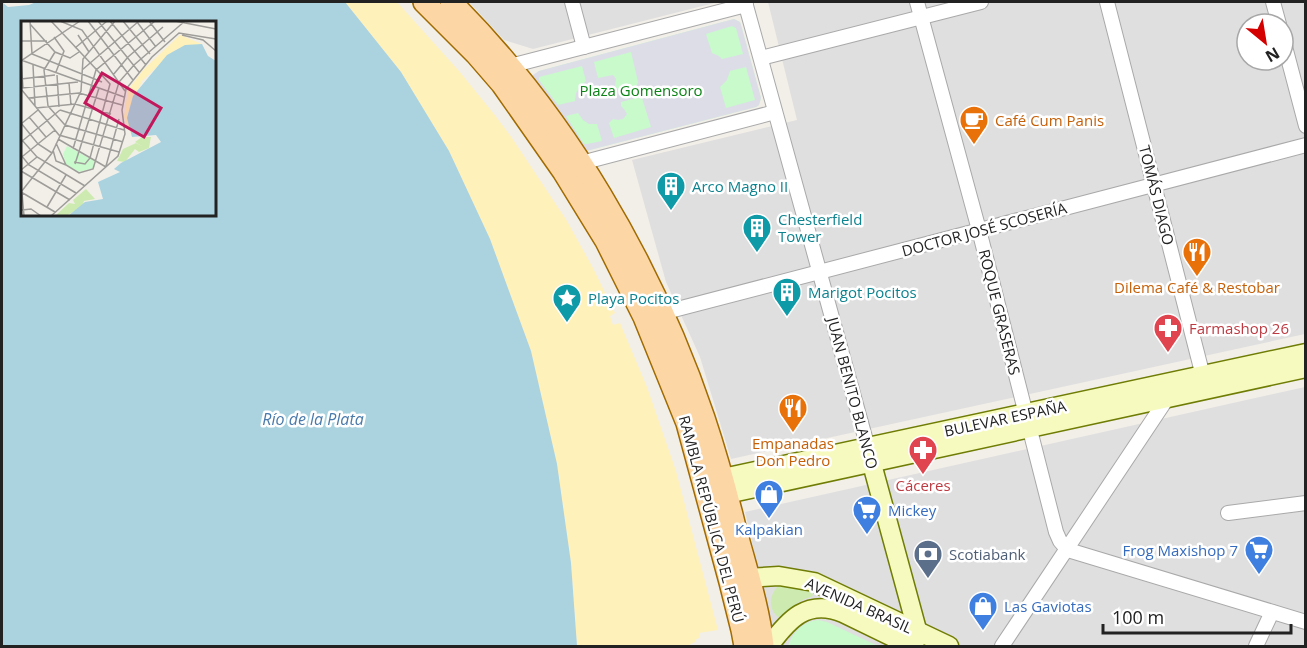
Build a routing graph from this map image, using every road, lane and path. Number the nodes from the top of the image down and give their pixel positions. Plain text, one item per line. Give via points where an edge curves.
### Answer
1 (424, 2) edge
2 (451, 2) edge
3 (572, 2) edge
4 (917, 2) edge
5 (981, 2) edge
6 (1107, 2) edge
7 (746, 3) edge
8 (921, 17) junction
9 (584, 47) junction
10 (761, 58) junction
11 (510, 66) junction
12 (1291, 72) edge
13 (775, 112) junction
14 (1305, 126) edge
15 (1305, 145) edge
16 (581, 163) junction
17 (1155, 184) junction
18 (979, 230) junction
19 (819, 272) junction
20 (662, 312) junction
21 (1305, 354) edge
22 (1305, 368) edge
23 (1204, 382) junction
24 (1168, 397) junction
25 (1028, 421) junction
26 (870, 455) junction
27 (718, 485) junction
28 (1305, 503) edge
29 (1228, 513) dead end
30 (1068, 550) junction
31 (739, 580) junction
32 (1272, 612) junction
33 (1305, 622) edge
34 (917, 641) edge
35 (745, 646) edge
36 (763, 646) edge
37 (769, 646) edge
38 (949, 646) edge
39 (1002, 646) edge
40 (1256, 646) edge

1 - 27 main road, RAMBLA REPÚBLICA DEL PERÚ via 502,84 594,221 652,335 687,423
2 - 11 main road, RAMBLA REPÚBLICA DEL PERÚ
3 - 9 street
4 - 8 street, ROQUE GRASERAS
5 - 8 street
6 - 17 street, TOMÁS DIAGO
7 - 9 street
7 - 10 street, JUAN BENITO BLANCO
8 - 10 street
8 - 18 street, ROQUE GRASERAS
9 - 11 street
10 - 13 street, JUAN BENITO BLANCO
11 - 16 main road, RAMBLA REPÚBLICA DEL PERÚ
12 - 14 street
13 - 16 street
13 - 19 street, JUAN BENITO BLANCO
15 - 17 street, DOCTOR JOSÉ SCOSERÍA
16 - 20 main road, RAMBLA REPÚBLICA DEL PERÚ via 622,232
17 - 18 street, DOCTOR JOSÉ SCOSERÍA
17 - 23 street, TOMÁS DIAGO
18 - 19 street, DOCTOR JOSÉ SCOSERÍA
18 - 25 street, ROQUE GRASERAS
19 - 20 street, DOCTOR JOSÉ SCOSERÍA
19 - 26 street, JUAN BENITO BLANCO
20 - 27 main road, RAMBLA REPÚBLICA DEL PERÚ via 704,417
21 - 23 main road, BULEVAR ESPAÑA
22 - 23 main road, BULEVAR ESPAÑA
23 - 24 main road, BULEVAR ESPAÑA
23 - 25 main road, BULEVAR ESPAÑA
24 - 25 main road, BULEVAR ESPAÑA
24 - 30 street
25 - 26 main road, BULEVAR ESPAÑA
25 - 30 street, ROQUE GRASERAS via 1056,532
26 - 27 main road, BULEVAR ESPAÑA
26 - 34 main road, JUAN BENITO BLANCO
27 - 31 main road, RAMBLA REPÚBLICA DEL PERÚ
28 - 29 street
30 - 32 street
30 - 39 street
31 - 34 main road, AVENIDA BRASIL via 779,576 814,582
31 - 35 main road, RAMBLA REPÚBLICA DEL PERÚ
31 - 36 main road, RAMBLA REPÚBLICA DEL PERÚ via 759,621
32 - 33 street
32 - 40 street
34 - 37 main road, AVENIDA BRASIL via 832,608 816,608 792,619
34 - 38 main road, AVENIDA BRASIL

